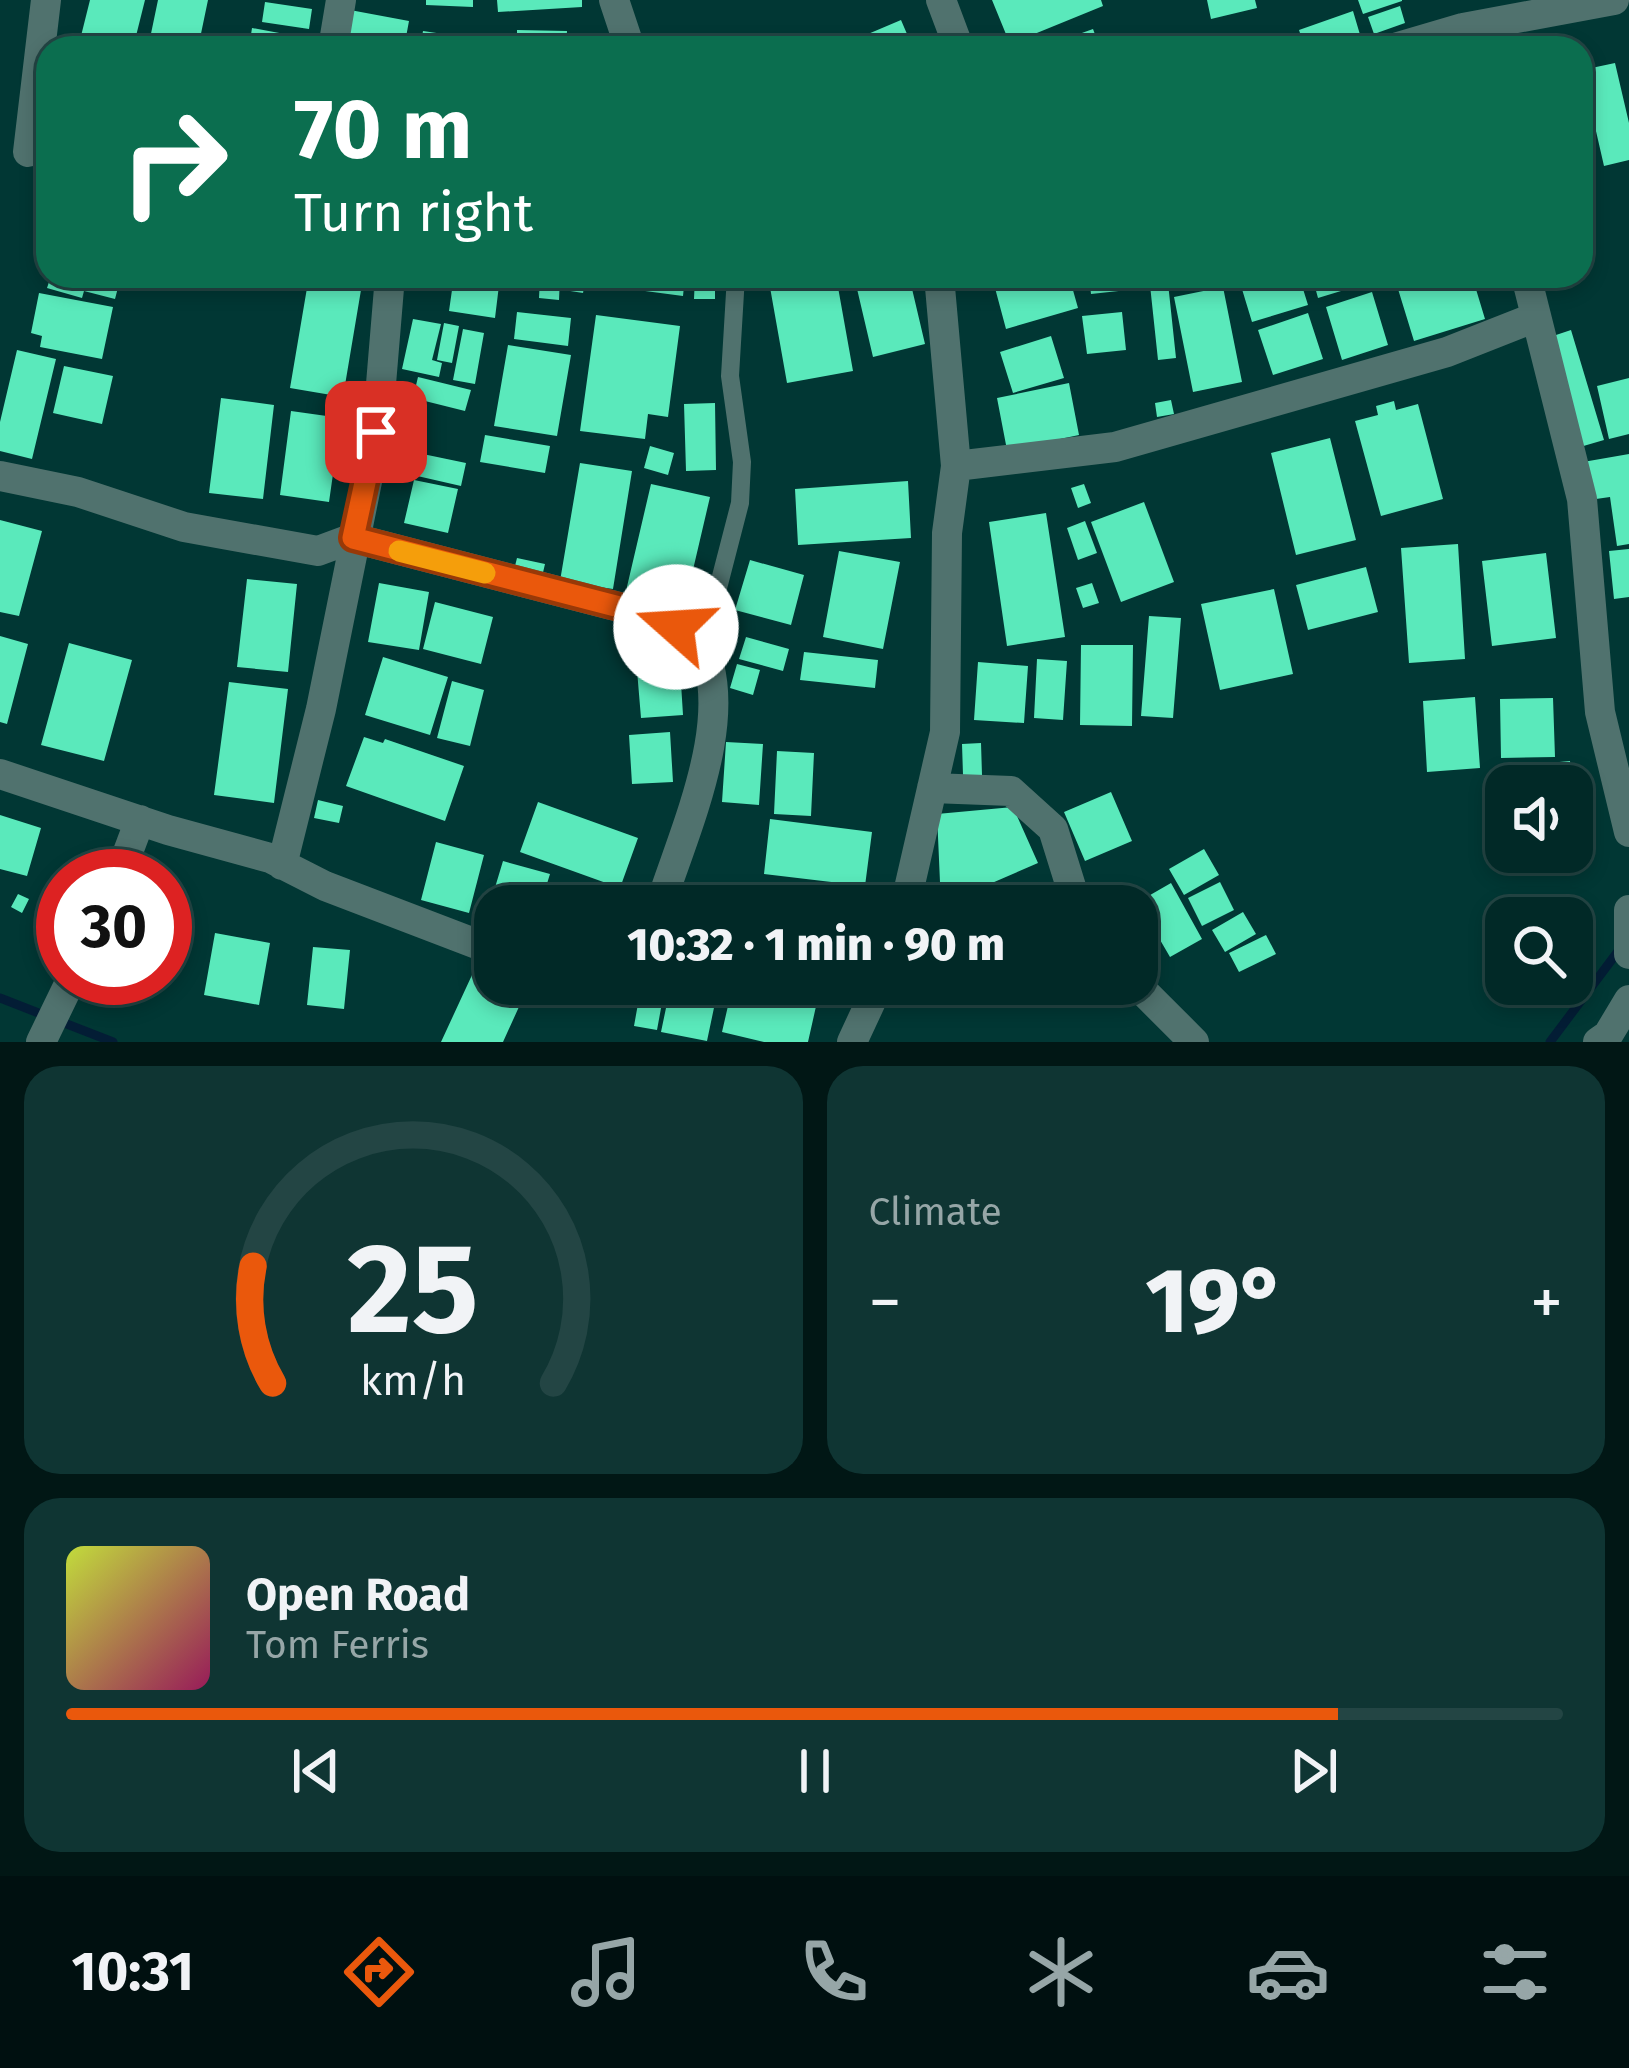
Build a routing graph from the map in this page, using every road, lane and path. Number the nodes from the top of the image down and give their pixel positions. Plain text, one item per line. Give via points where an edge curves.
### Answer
1 (46, 0) edge
2 (341, 0) edge
3 (614, 0) edge
4 (941, 0) edge
5 (1613, 0) edge
6 (41, 36) edge
7 (335, 36) edge
8 (626, 36) edge
9 (954, 36) edge
10 (1469, 36) edge
11 (36, 72) edge
12 (25, 152) edge
13 (389, 288) edge
14 (735, 288) edge
15 (940, 288) edge
16 (1529, 288) edge
17 (1536, 316) junction
18 (956, 466) junction
19 (0, 476) edge
20 (353, 538) junction
21 (703, 646) junction
22 (0, 774) edge
23 (932, 788) junction
24 (140, 820) junction
25 (1629, 832) edge
26 (129, 849) edge
27 (282, 865) junction
28 (667, 885) edge
29 (910, 885) edge
30 (1070, 885) edge
31 (1629, 910) edge
32 (474, 944) edge
33 (1628, 948) edge
34 (1629, 1000) edge
35 (869, 1005) edge
36 (1157, 1005) edge
37 (1612, 1037) edge
38 (852, 1042) edge
39 (1194, 1042) edge

1 - 6 street
2 - 7 street
3 - 8 street
4 - 9 street
5 - 10 street
11 - 12 street
13 - 20 street via 376,432
14 - 21 lane via 730,376 740,502
15 - 18 street
16 - 17 street
17 - 18 street via 1447,352 1115,447
17 - 25 street via 1582,499 1600,712
18 - 23 street via 946,533 945,732
19 - 20 street via 184,527 318,551
20 - 21 street via 654,616
20 - 27 street
21 - 28 street via 712,746
22 - 24 street
23 - 29 street
23 - 30 street via 1011,791 1053,829
24 - 26 street
24 - 27 street
27 - 32 street
31 - 33 street
34 - 37 street
35 - 38 street
36 - 39 street

